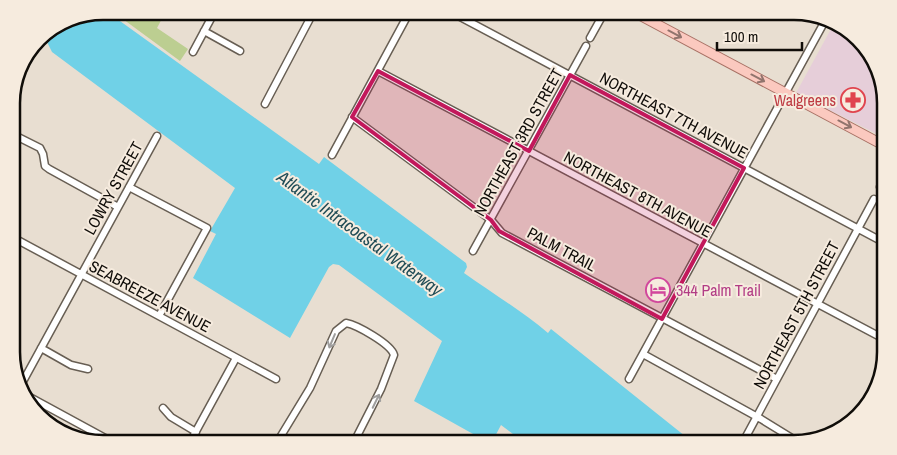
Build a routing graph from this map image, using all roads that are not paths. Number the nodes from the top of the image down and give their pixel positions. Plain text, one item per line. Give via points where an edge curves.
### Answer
1 (210, 20) edge
2 (309, 20) edge
3 (405, 20) edge
4 (466, 20) edge
5 (600, 20) edge
6 (649, 20) edge
7 (823, 25) edge
8 (204, 31) junction
9 (590, 38) dead end
10 (586, 46) dead end
11 (240, 51) dead end
12 (193, 52) dead end
13 (378, 70) junction
14 (570, 76) junction
15 (786, 93) junction
16 (264, 104) dead end
17 (352, 117) junction
18 (157, 136) dead end
19 (20, 138) edge
20 (877, 142) edge
21 (529, 151) junction
22 (332, 154) dead end
23 (744, 168) junction
24 (129, 186) junction
25 (874, 199) dead end
26 (118, 206) junction
27 (491, 220) junction
28 (858, 228) junction
29 (877, 239) edge
30 (20, 241) edge
31 (703, 244) junction
32 (474, 251) dead end
33 (81, 275) junction
34 (818, 304) junction
35 (159, 316) junction
36 (662, 319) junction
37 (877, 335) edge
38 (41, 348) junction
39 (643, 354) junction
40 (236, 358) junction
41 (88, 369) dead end
42 (25, 379) edge
43 (276, 379) dead end
44 (629, 379) dead end
45 (777, 379) junction
46 (35, 400) edge
47 (163, 408) dead end
48 (757, 416) junction
49 (196, 432) junction
50 (98, 434) edge
51 (194, 435) edge
52 (281, 435) edge
53 (358, 435) edge
54 (747, 435) edge
55 (787, 435) edge

1 - 8 street
2 - 16 street
3 - 13 street
4 - 14 street, NORTHEAST 7TH AVENUE
5 - 9 street
6 -> 15 main road
7 - 15 street
8 - 11 street
8 - 12 street
10 - 14 street, NORTHEAST 3RD STREET
13 - 17 street
13 - 21 street, NORTHEAST 8TH AVENUE
14 - 21 street, NORTHEAST 3RD STREET
14 - 23 street, NORTHEAST 7TH AVENUE
15 -> 20 main road
15 - 23 street
17 - 22 street
17 - 27 street, PALM TRAIL
18 - 24 street, LOWRY STREET
19 - 26 street via 40,148 49,169
21 - 27 street, NORTHEAST 3RD STREET
21 - 31 street, NORTHEAST 8TH AVENUE
23 - 28 street, NORTHEAST 7TH AVENUE
23 - 31 street
24 - 26 street, LOWRY STREET
24 - 35 street via 207,228
25 - 28 street, NORTHEAST 5TH STREET
26 - 33 street, LOWRY STREET
27 - 32 street, NORTHEAST 3RD STREET
27 - 36 street, PALM TRAIL via 502,233
28 - 29 street, NORTHEAST 7TH AVENUE
28 - 34 street, NORTHEAST 5TH STREET
30 - 33 street, SEABREEZE AVENUE
31 - 34 street, NORTHEAST 8TH AVENUE
31 - 36 street
33 - 35 street, SEABREEZE AVENUE
33 - 38 street, LOWRY STREET
34 - 37 street, NORTHEAST 8TH AVENUE
34 - 45 street, NORTHEAST 5TH STREET
35 - 40 street, SEABREEZE AVENUE
36 - 39 street
36 - 45 street, PALM TRAIL
38 - 41 street via 71,365
38 - 42 street, LOWRY STREET
39 - 44 street
39 - 48 street
40 - 43 street, SEABREEZE AVENUE
40 - 49 street
45 - 48 street, NORTHEAST 5TH STREET
46 - 50 street
47 - 49 street via 171,417
48 - 54 street, NORTHEAST 5TH STREET
48 - 55 street
49 - 51 street
53 -> 52 street via 394,359 393,351 383,342 346,323 340,326 310,388

